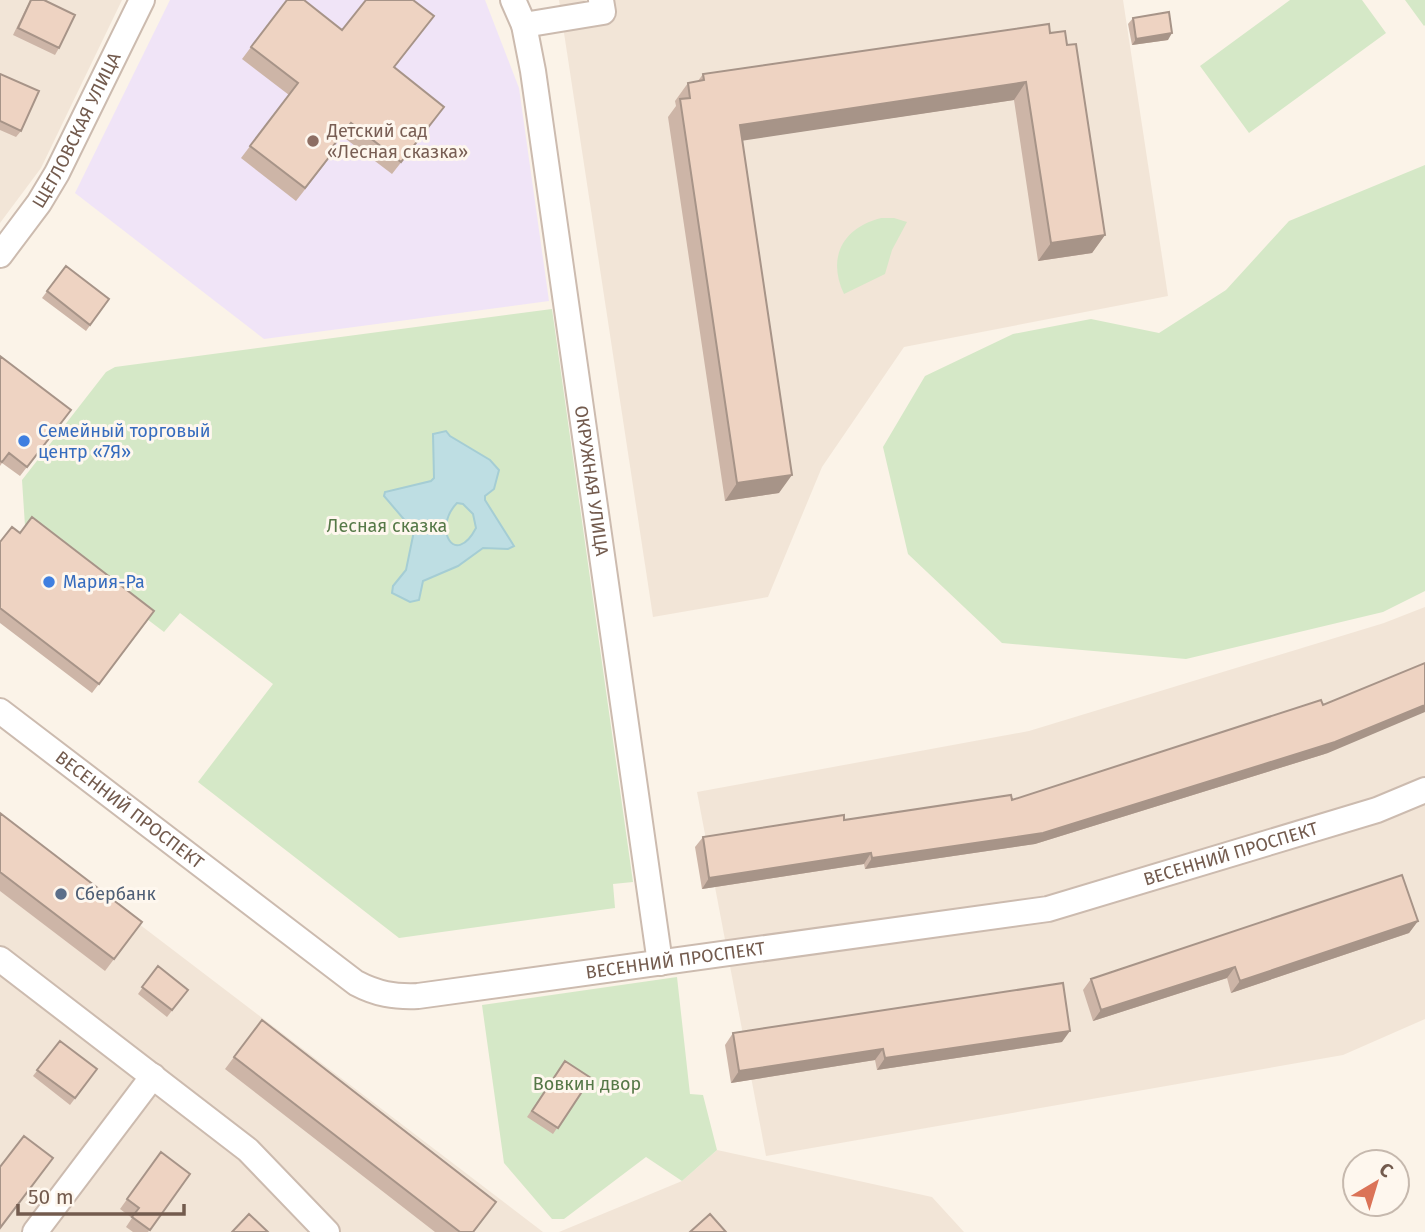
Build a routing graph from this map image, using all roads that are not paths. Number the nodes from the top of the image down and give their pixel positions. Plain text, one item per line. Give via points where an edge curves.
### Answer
1 (142, 0) edge
2 (513, 0) edge
3 (601, 0) edge
4 (524, 25) junction
5 (0, 255) edge
6 (0, 711) edge
7 (1425, 790) edge
8 (0, 959) edge
9 (660, 963) junction
10 (153, 1076) junction
11 (35, 1232) edge
12 (327, 1232) edge

1 - 5 street, ЩЕГЛОВСКАЯ УЛИЦА via 57,173
2 - 4 street, ОКРУЖНАЯ УЛИЦА
3 - 4 street via 603,12
4 - 9 street, ОКРУЖНАЯ УЛИЦА
6 - 9 street, ВЕСЕННИЙ ПРОСПЕКТ via 371,991 418,996
7 - 9 street, ВЕСЕННИЙ ПРОСПЕКТ via 1377,810 1048,909
8 - 10 street
10 - 11 street
10 - 12 street via 248,1150

